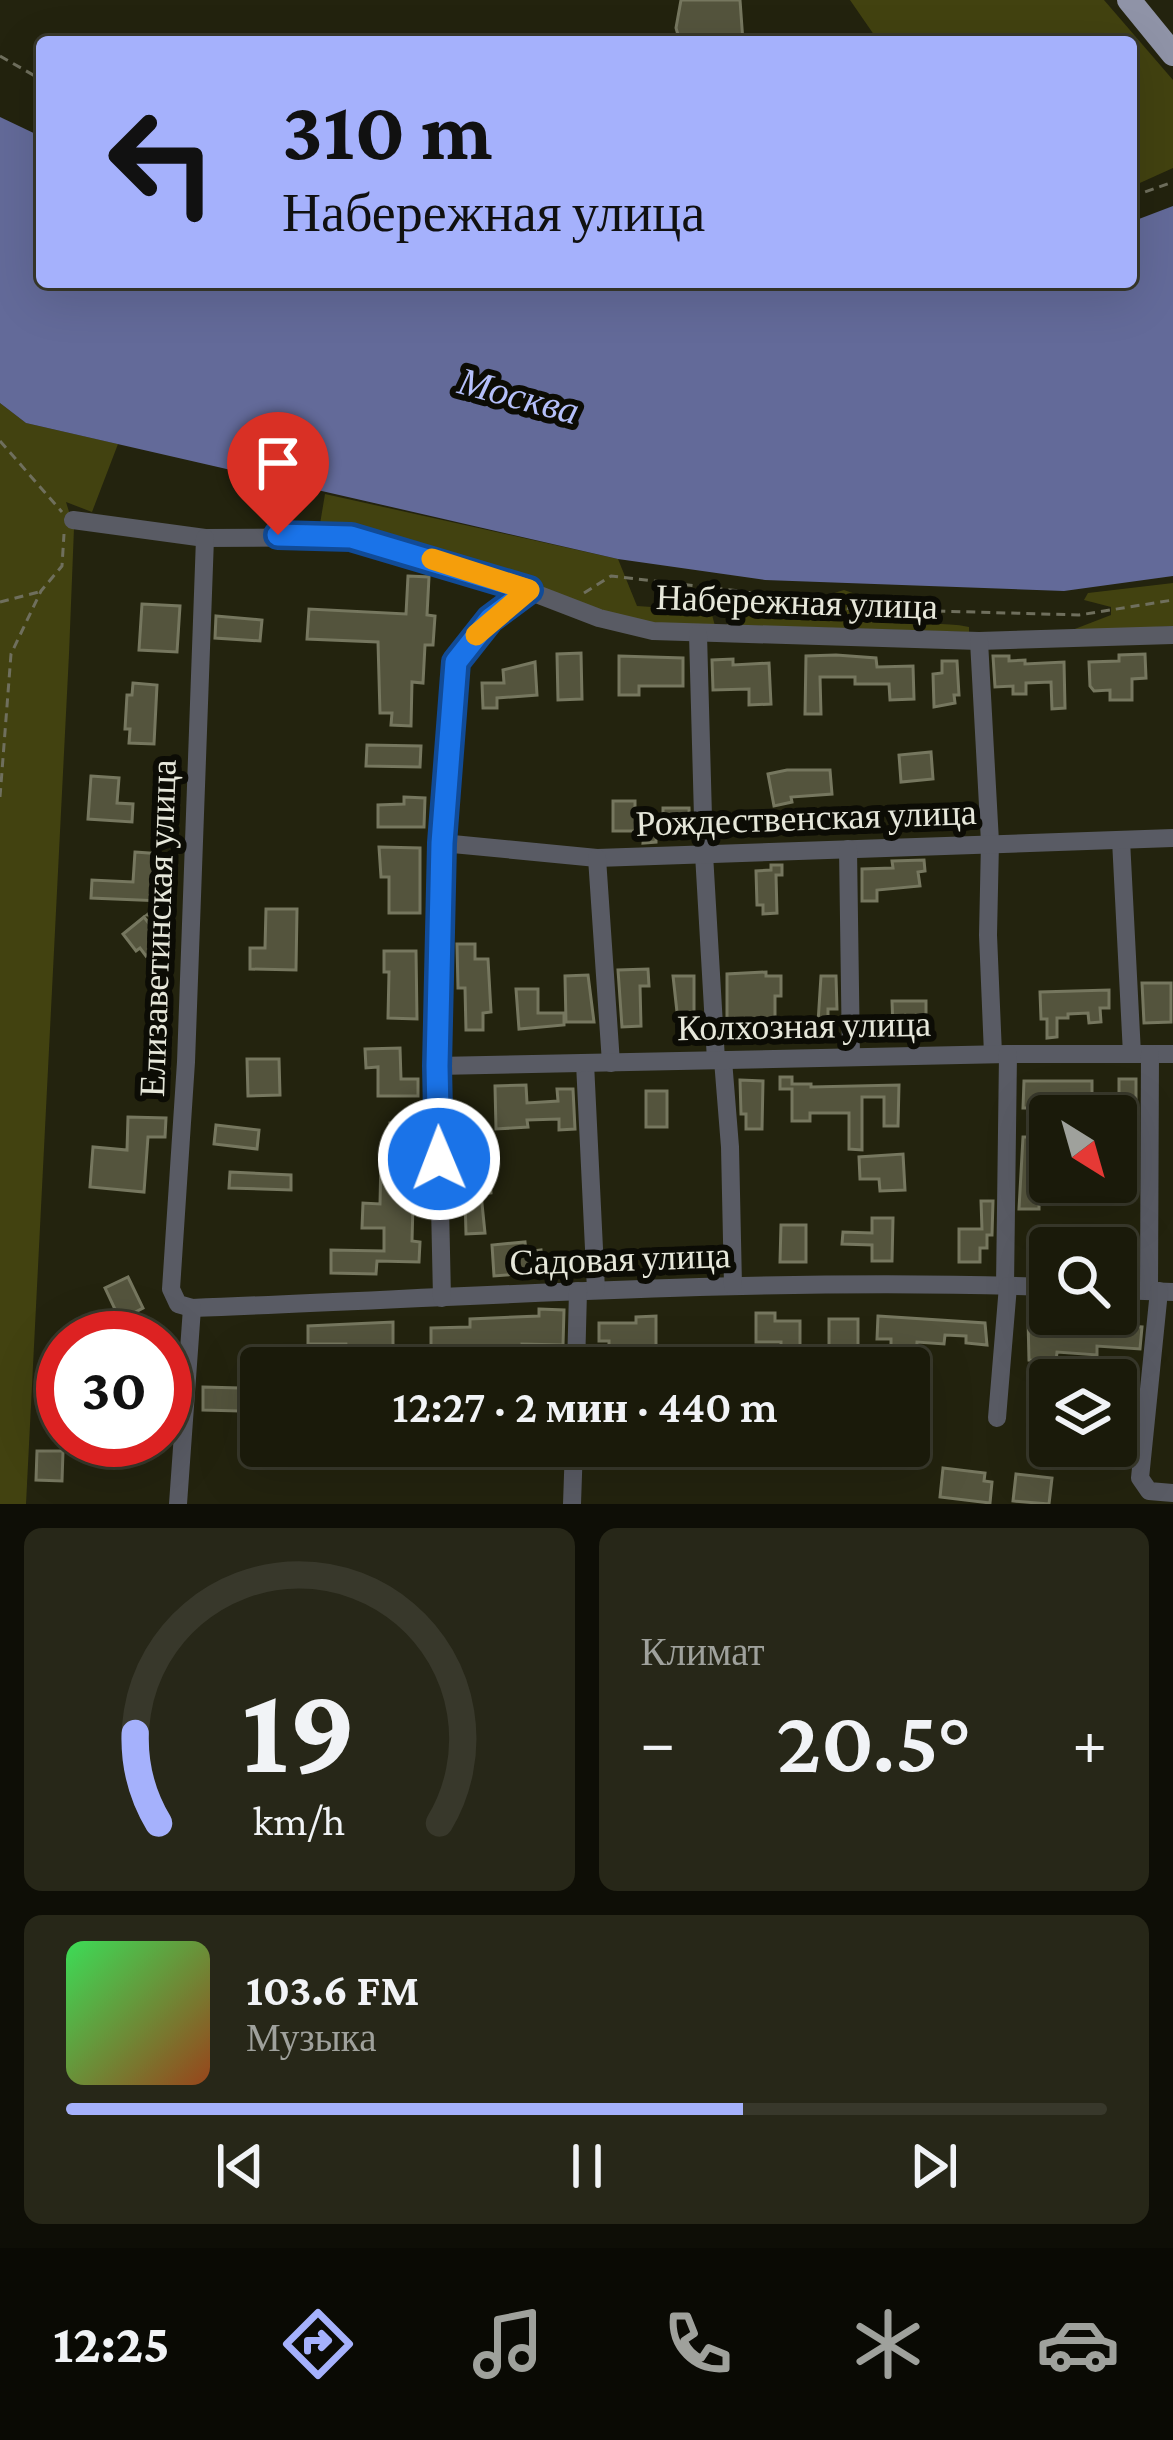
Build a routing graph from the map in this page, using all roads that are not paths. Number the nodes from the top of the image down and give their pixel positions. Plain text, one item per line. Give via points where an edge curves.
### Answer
1 (1129, 0) edge
2 (1173, 54) edge
3 (73, 520) road end
4 (205, 538) junction
5 (529, 590) junction
6 (698, 634) junction
7 (1173, 635) edge
8 (979, 641) junction
9 (1173, 838) edge
10 (1121, 840) junction
11 (990, 842) junction
12 (442, 843) junction
13 (848, 849) junction
14 (704, 854) junction
15 (597, 858) junction
16 (1001, 1054) junction
17 (1141, 1054) junction
18 (1173, 1054) edge
19 (851, 1058) junction
20 (720, 1060) junction
21 (585, 1063) junction
22 (611, 1063) junction
23 (437, 1066) junction
24 (733, 1286) junction
25 (1007, 1286) junction
26 (1029, 1287) edge
27 (587, 1290) junction
28 (1160, 1291) edge
29 (442, 1298) junction
30 (192, 1308) junction
31 (579, 1347) edge
32 (997, 1418) dead end
33 (573, 1467) edge
34 (1173, 1492) edge
35 (178, 1504) edge
36 (572, 1504) edge

1 - 2 main road
3 - 4 street, Набережная улица
4 - 5 street, Набережная улица via 351,537
4 - 30 street, Елизаветинская улица via 171,1289 178,1304
5 - 6 street, Набережная улица via 628,626
5 - 12 street via 490,619 456,662
6 - 8 street, Набережная улица
6 - 14 street
7 - 8 street, Набережная улица
8 - 11 street
9 - 10 street, Рождественская улица
10 - 11 street, Рождественская улица
10 - 17 street
11 - 13 street, Рождественская улица
11 - 16 street via 988,934
12 - 15 street, Рождественская улица
12 - 23 street
13 - 14 street, Рождественская улица
13 - 19 street
14 - 15 street, Рождественская улица
14 - 20 street
15 - 22 street
16 - 17 street, Колхозная улица
16 - 19 street, Колхозная улица
16 - 25 street
17 - 18 street, Колхозная улица
17 - 28 street
19 - 20 street, Колхозная улица
20 - 22 street, Колхозная улица
20 - 24 street
21 - 22 street, Колхозная улица
21 - 23 street, Колхозная улица
21 - 27 street
23 - 29 street
24 - 25 street, Садовая улица
24 - 27 street, Садовая улица
25 - 26 street, Садовая улица
25 - 32 street
27 - 29 street, Садовая улица
27 - 31 street
28 - 34 street via 1141,1478 1149,1491
29 - 30 street, Садовая улица
30 - 35 street
33 - 36 street

